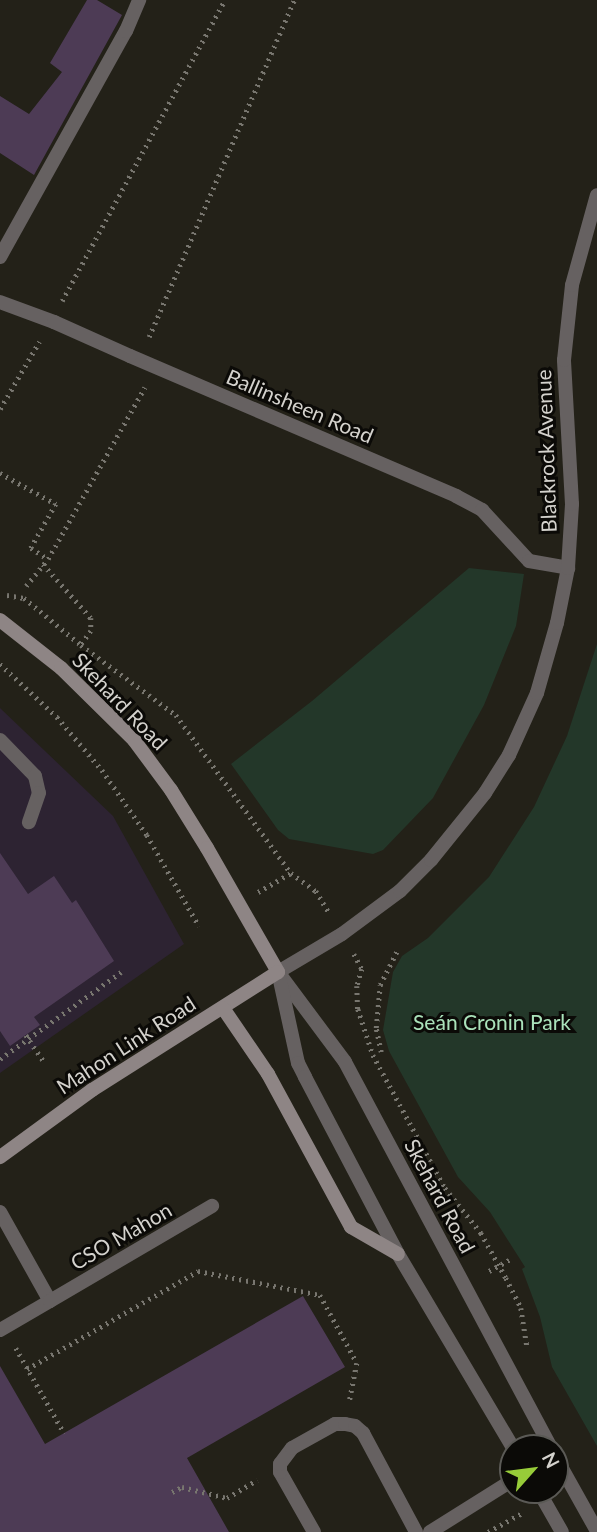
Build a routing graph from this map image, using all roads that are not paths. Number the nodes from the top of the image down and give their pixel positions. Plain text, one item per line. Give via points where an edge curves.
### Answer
1 (139, 0) edge
2 (597, 195) edge
3 (0, 257) edge
4 (0, 302) edge
5 (568, 568) junction
6 (0, 620) edge
7 (0, 740) edge
8 (29, 822) dead end
9 (278, 972) junction
10 (223, 1008) junction
11 (0, 1157) edge
12 (212, 1206) dead end
13 (0, 1212) edge
14 (398, 1254) junction
15 (50, 1301) junction
16 (0, 1330) edge
17 (505, 1434) edge
18 (544, 1434) edge
19 (569, 1481) edge
20 (499, 1489) edge
21 (546, 1504) edge
22 (597, 1531) edge
23 (314, 1532) edge
24 (416, 1532) edge
25 (430, 1532) edge
26 (562, 1532) edge

1 - 3 street
2 - 5 street, Blackrock Avenue via 572,285 564,359 572,504
4 - 5 street, Ballinsheen Road, bridge via 54,321 456,496 482,510 529,561
5 - 9 street, Blackrock Avenue via 537,693 509,755 479,801 400,891 342,934
6 - 9 main road, Skehard Road via 61,668 134,740 195,828
7 - 8 street via 35,776 39,793
9 - 10 main road, Mahon Link Road
9 - 14 street, Skehard Road via 298,1063
9 - 18 street, Skehard Road via 345,1062
10 - 11 main road, Mahon Link Road via 92,1090
10 - 14 main road via 268,1074 351,1227
12 - 15 street, CSO Mahon
13 - 15 street
14 - 17 street, Skehard Road
15 - 16 street, CSO Mahon
19 - 22 street
20 - 25 street
21 - 26 street
23 - 24 street via 280,1466 292,1448 345,1423 363,1433

